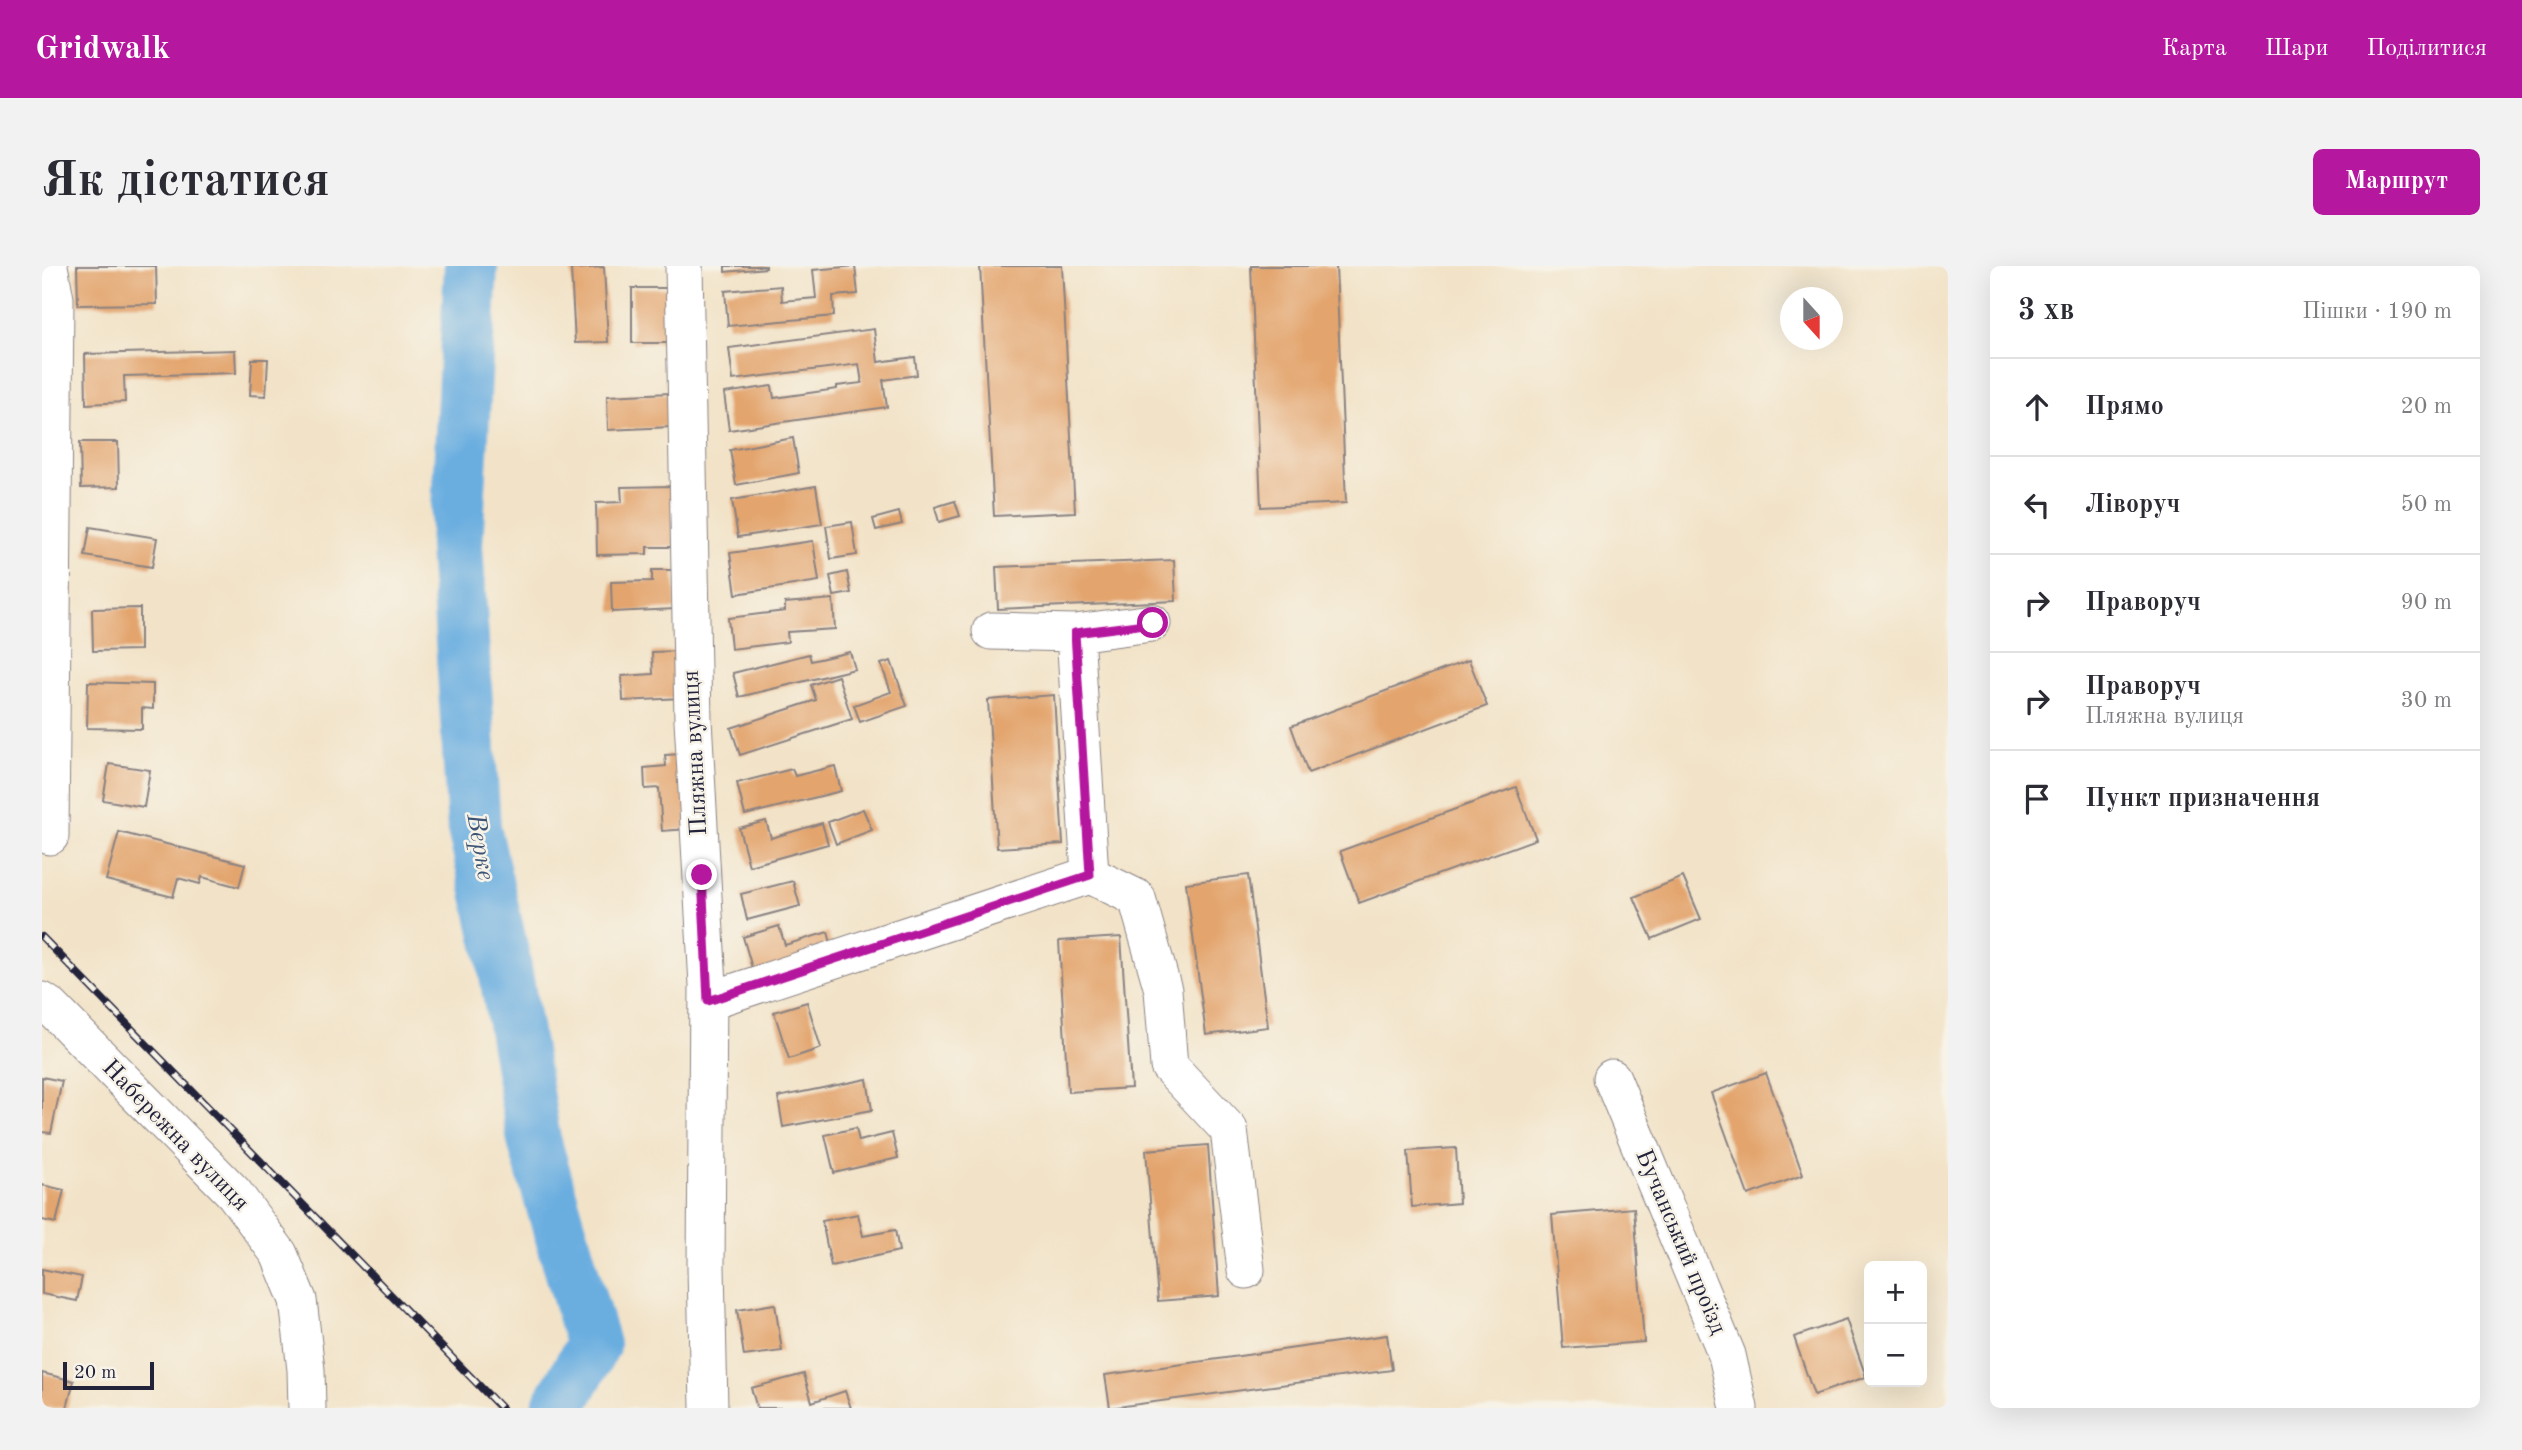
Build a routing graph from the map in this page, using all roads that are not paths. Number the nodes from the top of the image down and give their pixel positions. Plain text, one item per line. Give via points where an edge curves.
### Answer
1 (49, 266) edge
2 (684, 266) edge
3 (1153, 623) dead end
4 (991, 631) dead end
5 (1075, 633) junction
6 (50, 836) dead end
7 (1090, 875) junction
8 (42, 1001) edge
9 (708, 1001) junction
10 (1612, 1078) dead end
11 (1246, 1270) dead end
12 (307, 1408) edge
13 (709, 1408) edge
14 (1739, 1408) edge

1 - 6 street via 55,299
2 - 9 street, Пляжна вулиця via 693,720
3 - 5 street
4 - 5 street
5 - 7 street
7 - 9 street
7 - 11 street via 1137,898 1163,990 1169,1066 1229,1130
8 - 12 street, Набережна вулиця via 234,1193 279,1254 298,1300
9 - 13 street, Пляжна вулиця
10 - 14 street, Бучанський проїзд via 1727,1355

